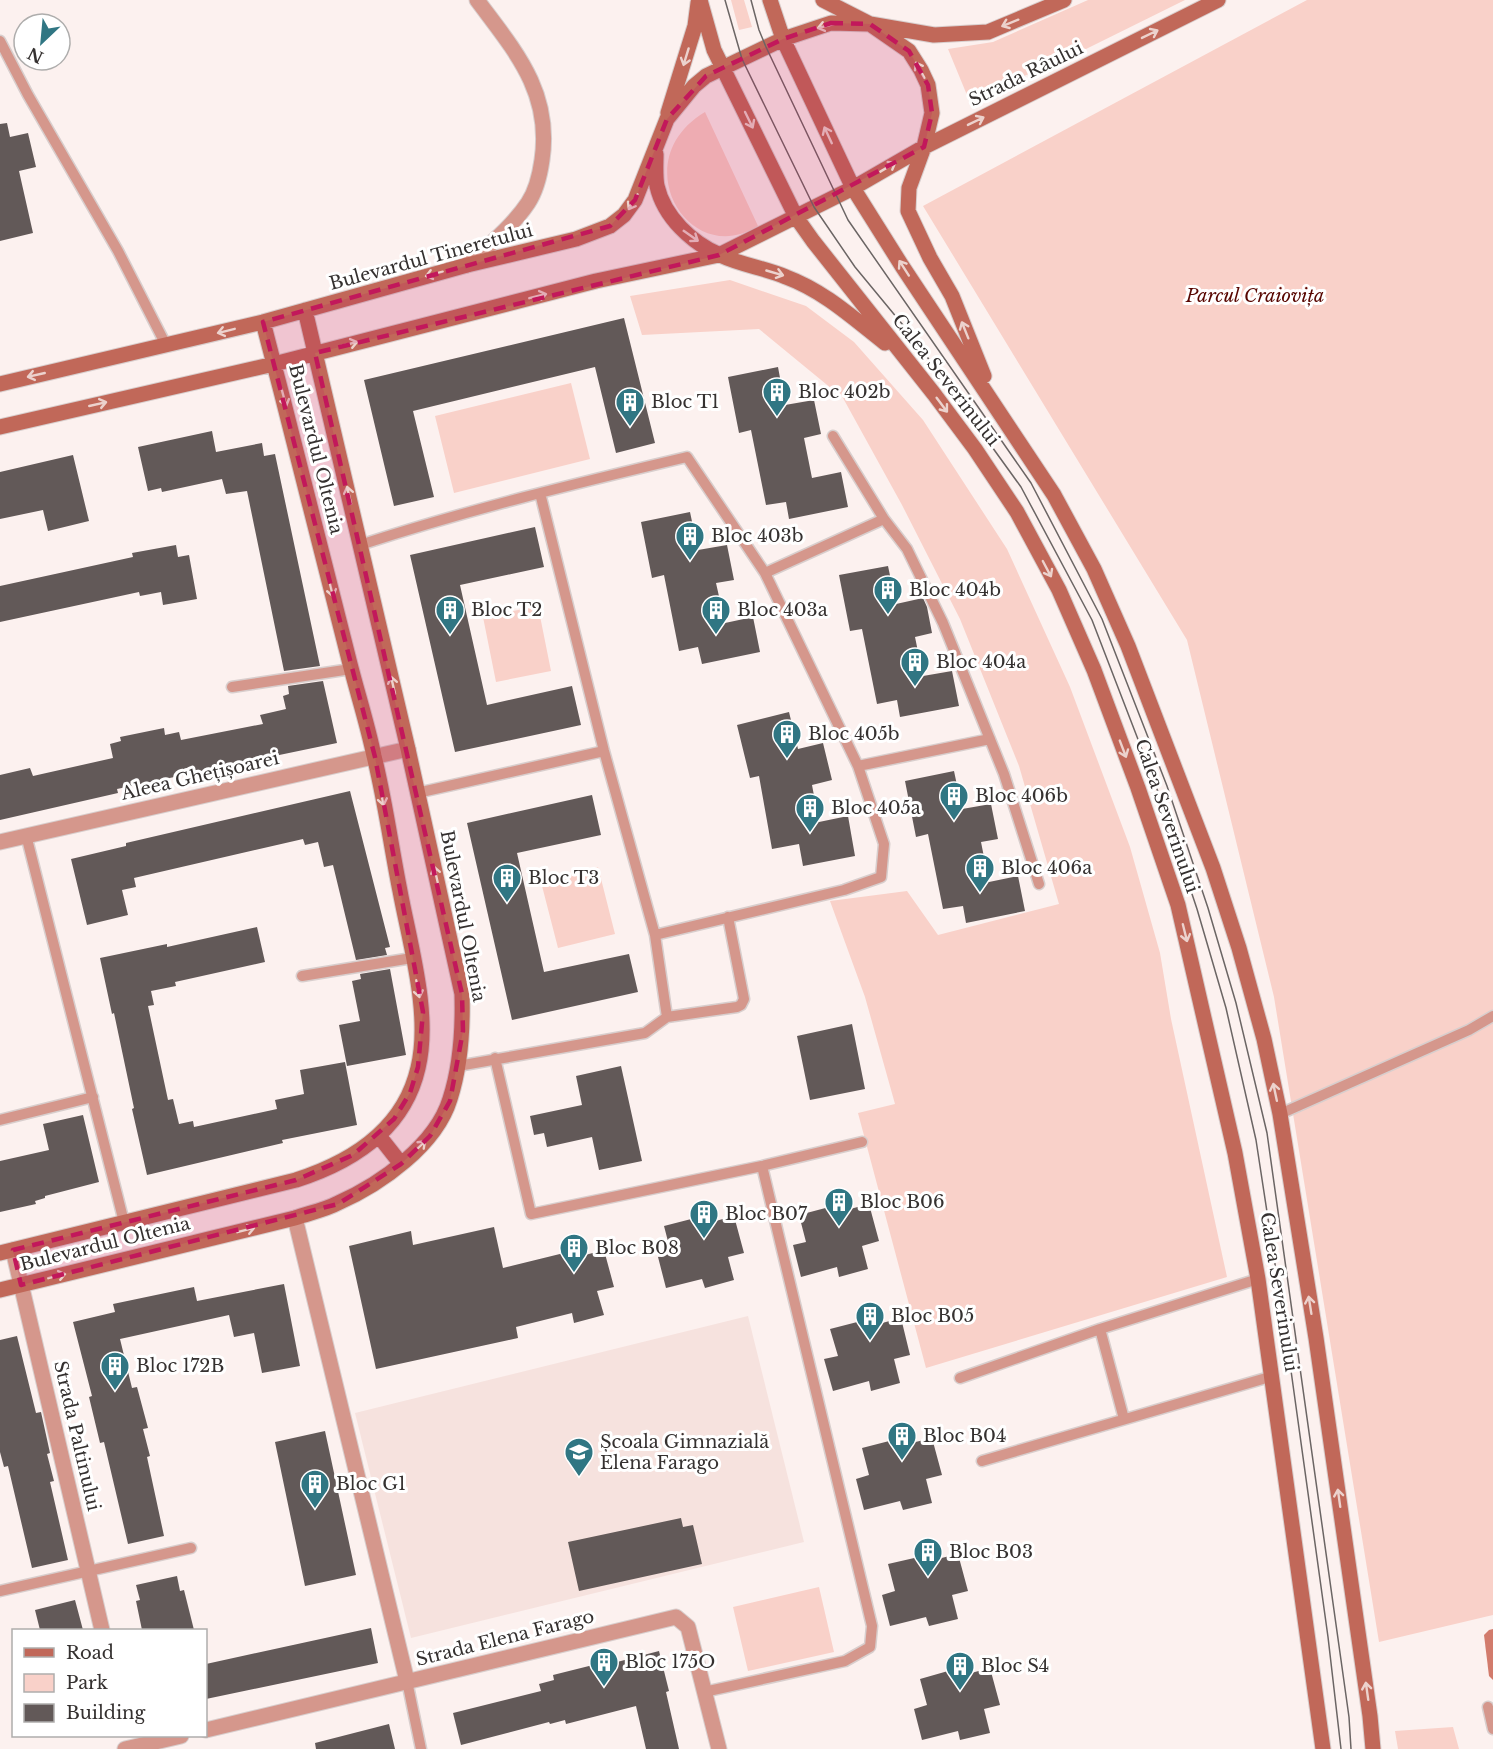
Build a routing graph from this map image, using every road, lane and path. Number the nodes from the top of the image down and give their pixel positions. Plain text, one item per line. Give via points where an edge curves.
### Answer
1 (477, 0) edge
2 (699, 0) edge
3 (770, 0) edge
4 (1064, 0) edge
5 (1218, 0) edge
6 (827, 1) edge
7 (870, 24) junction
8 (783, 39) junction
9 (0, 41) edge
10 (724, 68) junction
11 (667, 119) junction
12 (924, 147) junction
13 (655, 148) junction
14 (853, 188) junction
15 (796, 217) junction
16 (719, 255) junction
17 (467, 265) junction
18 (305, 310) junction
19 (263, 322) junction
20 (166, 345) junction
21 (315, 353) junction
22 (906, 360) junction
23 (274, 364) junction
24 (0, 384) edge
25 (995, 404) junction
26 (0, 427) edge
27 (833, 436) dead end
28 (540, 493) junction
29 (884, 519) junction
30 (360, 545) junction
31 (765, 573) junction
32 (351, 669) junction
33 (232, 687) dead end
34 (990, 739) junction
35 (408, 749) junction
36 (604, 751) junction
37 (375, 757) junction
38 (858, 766) junction
39 (417, 793) junction
40 (26, 835) junction
41 (0, 842) edge
42 (1039, 884) dead end
43 (728, 917) junction
44 (655, 935) junction
45 (412, 958) junction
46 (302, 976) dead end
47 (1493, 1016) edge
48 (667, 1017) junction
49 (495, 1058) junction
50 (458, 1066) junction
51 (93, 1096) junction
52 (1280, 1114) junction
53 (0, 1120) edge
54 (379, 1136) junction
55 (862, 1142) dead end
56 (401, 1164) junction
57 (762, 1166) junction
58 (295, 1218) junction
59 (124, 1222) junction
60 (7, 1251) edge
61 (1258, 1279) junction
62 (21, 1285) junction
63 (0, 1290) edge
64 (1100, 1329) junction
65 (1273, 1376) junction
66 (960, 1378) dead end
67 (1124, 1419) junction
68 (982, 1461) dead end
69 (191, 1548) dead end
70 (88, 1570) junction
71 (0, 1591) edge
72 (102, 1629) edge
73 (407, 1681) junction
74 (704, 1692) junction
75 (1488, 1707) dead end
76 (1493, 1729) edge
77 (207, 1730) edge
78 (175, 1737) edge
79 (128, 1745) edge
80 (421, 1749) edge
81 (719, 1749) edge
82 (1323, 1749) edge
83 (1373, 1749) edge

1 - 17 street via 531,79 543,114 545,141 541,172 528,202
2 - 10 main road, Calea Severinului via 714,50
2 -> 11 main road
3 - 8 main road, Calea Severinului
4 -> 7 main road via 988,32 934,35
12 -> 5 main road, Strada Râului
6 - 7 main road
7 -> 8 main road via 831,23
12 -> 7 main road via 932,113 928,85 909,51
8 - 10 main road, Bulevardul Tineretului
14 -> 8 main road, Calea Severinului
9 - 20 lane
10 - 11 main road, Bulevardul Tineretului via 705,76
10 -> 15 main road, Calea Severinului
11 - 13 main road, Bulevardul Tineretului
14 -> 12 main road, Strada Râului
25 -> 12 main road via 952,296 908,210 909,188
13 -> 16 main road via 657,186 669,214 683,231
13 -> 17 main road, Bulevardul Tineretului via 635,200 610,226 576,239
14 - 15 main road
25 -> 14 main road, Calea Severinului
15 - 16 main road
15 - 22 main road, Calea Severinului
21 -> 16 main road via 596,281
16 -> 22 main road via 786,277 819,293
17 -> 18 main road, Bulevardul Tineretului
18 - 19 main road, Bulevardul Tineretului
18 - 21 main road, Bulevardul Oltenia
19 -> 20 main road, Bulevardul Tineretului
19 - 23 main road, Bulevardul Oltenia
20 -> 24 main road, Bulevardul Tineretului
21 - 23 main road
30 -> 21 main road, Bulevardul Oltenia
22 -> 61 main road, Calea Severinului via 975,449 1017,512 1059,590 1094,670 1178,905 1235,1153
26 -> 23 main road
23 -> 32 main road, Bulevardul Oltenia
52 -> 25 main road, Calea Severinului via 1239,948 1189,802 1133,658 1079,541
27 - 29 lane
28 - 30 lane
28 - 31 lane via 687,458
28 - 36 lane
29 - 31 lane
29 - 34 lane via 907,549 923,580
35 -> 30 main road, Bulevardul Oltenia
31 - 38 lane
32 - 33 lane
32 - 37 main road, Bulevardul Oltenia
34 - 38 lane
34 - 42 lane
35 - 37 street, Aleea Ghețișoarei
35 - 39 main road, Bulevardul Oltenia
36 - 39 lane
36 - 44 lane
37 - 40 street, Aleea Ghețișoarei
37 -> 45 main road, Bulevardul Oltenia
38 - 43 lane via 884,844 881,877 844,890
50 -> 39 main road, Bulevardul Oltenia via 463,1031 462,994
40 - 41 street, Aleea Ghețișoarei
40 - 51 lane
43 - 44 lane
43 - 48 lane via 744,999 741,1005
44 - 48 lane
45 - 46 lane
45 -> 54 main road, Bulevardul Oltenia via 423,1012 418,1067 410,1093
47 - 52 lane
48 - 49 lane via 645,1033
49 - 50 lane
49 - 57 lane via 531,1214
56 -> 50 main road, Bulevardul Oltenia via 430,1136 450,1101
51 - 53 lane
51 - 59 lane
83 -> 52 main road, Calea Severinului via 1316,1338
54 - 56 main road
54 - 59 main road, Bulevardul Oltenia via 326,1170
55 - 57 lane
56 - 58 main road, Bulevardul Oltenia via 338,1204
57 - 74 lane via 872,1626 870,1647 845,1661
62 -> 58 main road, Bulevardul Oltenia
58 - 73 street
59 - 60 main road, Bulevardul Oltenia
60 - 62 street, Strada Paltinului
61 - 64 lane
61 - 65 main road, Calea Severinului
62 - 63 main road, Bulevardul Oltenia
62 - 70 street, Strada Paltinului
64 - 66 lane
64 - 67 lane
65 - 67 lane
65 - 82 main road, Calea Severinului
67 - 68 lane
69 - 70 lane
70 - 71 lane
70 - 72 street, Strada Paltinului
73 - 74 street, Strada Elena Farago via 676,1617 688,1627
73 - 77 street, Strada Elena Farago
73 - 80 lane
74 - 81 street, Strada Elena Farago
75 - 76 lane
78 - 79 street

